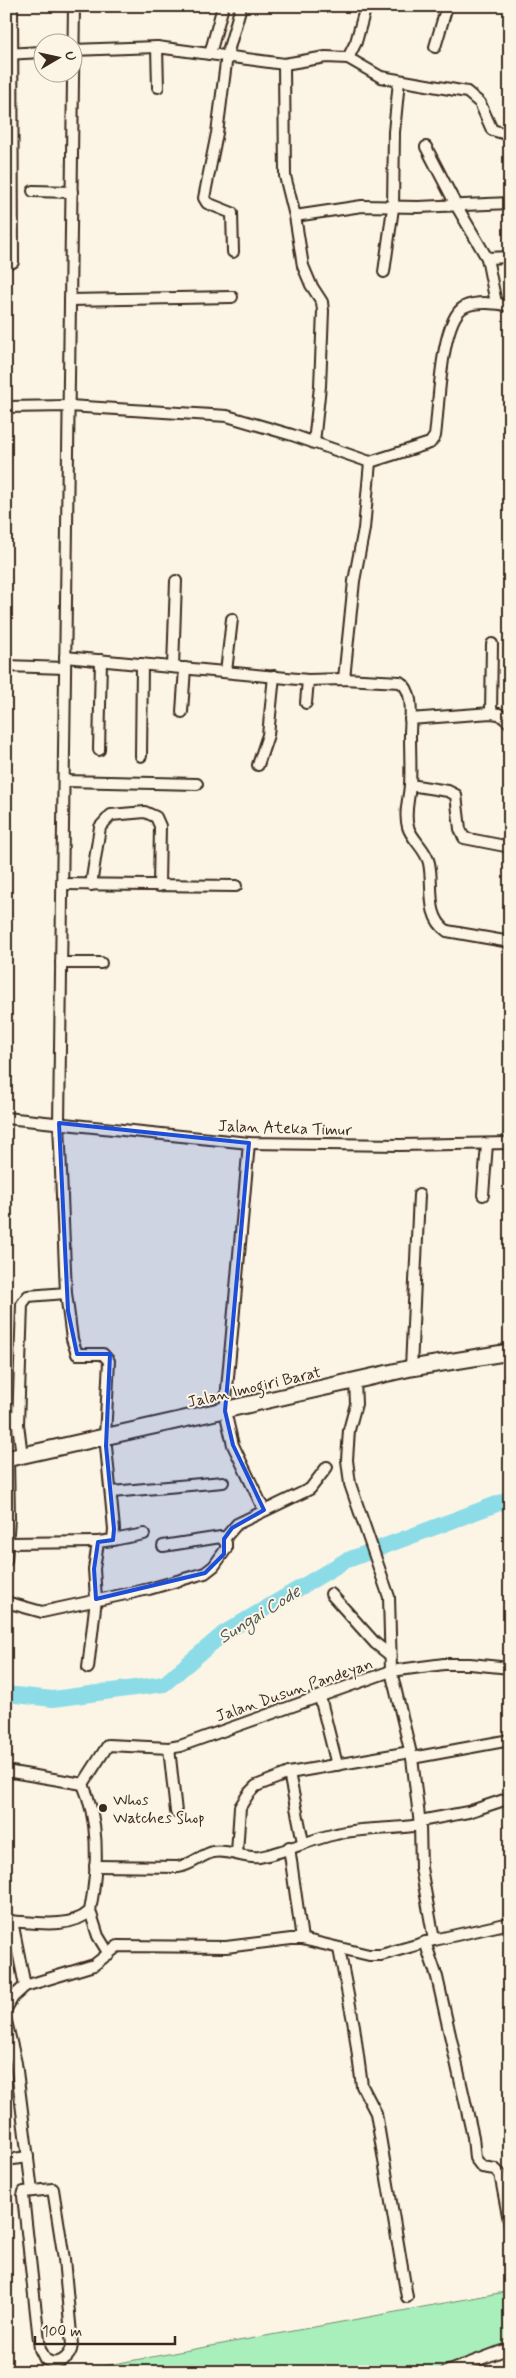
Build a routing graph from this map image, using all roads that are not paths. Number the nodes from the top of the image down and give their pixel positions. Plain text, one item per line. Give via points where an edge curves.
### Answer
1 (12, 6) edge
2 (74, 6) edge
3 (223, 6) edge
4 (241, 6) edge
5 (366, 6) edge
6 (447, 6) edge
7 (73, 32) edge
8 (435, 47) dead end
9 (157, 48) junction
10 (82, 50) edge
11 (352, 50) junction
12 (32, 53) edge
13 (9, 54) edge
14 (210, 54) junction
15 (226, 55) junction
16 (284, 64) junction
17 (399, 81) junction
18 (73, 82) edge
19 (158, 87) dead end
20 (510, 135) edge
21 (426, 147) dead end
22 (33, 191) dead end
23 (72, 192) junction
24 (510, 203) edge
25 (456, 205) junction
26 (393, 208) junction
27 (295, 216) junction
28 (233, 252) dead end
29 (510, 257) edge
30 (487, 258) junction
31 (13, 262) dead end
32 (384, 272) dead end
33 (232, 297) dead end
34 (70, 300) junction
35 (496, 303) junction
36 (510, 306) edge
37 (69, 406) junction
38 (6, 407) edge
39 (314, 443) junction
40 (370, 462) junction
41 (176, 581) dead end
42 (232, 619) dead end
43 (492, 644) dead end
44 (101, 660) junction
45 (65, 662) junction
46 (142, 664) junction
47 (6, 666) edge
48 (173, 667) junction
49 (185, 668) junction
50 (226, 672) junction
51 (274, 676) junction
52 (344, 679) junction
53 (308, 680) junction
54 (306, 703) dead end
55 (182, 712) dead end
56 (491, 713) junction
57 (410, 719) junction
58 (510, 723) edge
59 (99, 750) dead end
60 (141, 756) dead end
61 (258, 765) dead end
62 (64, 781) junction
63 (197, 784) dead end
64 (410, 786) junction
65 (510, 847) edge
66 (62, 884) junction
67 (91, 885) junction
68 (159, 886) junction
69 (236, 886) dead end
70 (510, 942) edge
71 (61, 963) junction
72 (101, 963) dead end
73 (6, 1118) edge
74 (59, 1123) junction
75 (249, 1143) junction
76 (510, 1143) edge
77 (487, 1144) junction
78 (418, 1195) dead end
79 (483, 1195) dead end
80 (66, 1293) junction
81 (510, 1352) edge
82 (411, 1368) junction
83 (356, 1380) junction
84 (225, 1411) junction
85 (105, 1436) junction
86 (12, 1458) edge
87 (327, 1467) dead end
88 (222, 1482) dead end
89 (112, 1492) junction
90 (264, 1510) junction
91 (144, 1534) dead end
92 (224, 1539) junction
93 (113, 1540) junction
94 (98, 1542) junction
95 (8, 1543) junction
96 (163, 1546) dead end
97 (6, 1561) edge
98 (331, 1594) dead end
99 (96, 1599) junction
100 (6, 1602) edge
101 (390, 1655) junction
102 (88, 1668) dead end
103 (510, 1668) edge
104 (391, 1671) junction
105 (320, 1697) junction
106 (510, 1740) edge
107 (169, 1748) junction
108 (411, 1755) junction
109 (337, 1765) junction
110 (6, 1771) edge
111 (289, 1774) junction
112 (83, 1784) junction
113 (510, 1798) edge
114 (176, 1812) dead end
115 (420, 1823) junction
116 (303, 1842) junction
117 (290, 1847) junction
118 (236, 1853) junction
119 (95, 1866) junction
120 (90, 1911) junction
121 (9, 1921) edge
122 (510, 1923) edge
123 (302, 1940) junction
124 (429, 1941) junction
125 (339, 1949) junction
126 (109, 1954) junction
127 (25, 1986) junction
128 (6, 2009) edge
129 (6, 2021) edge
130 (28, 2158) junction
131 (6, 2160) edge
132 (32, 2191) junction
133 (510, 2226) edge
134 (407, 2297) dead end
135 (510, 2348) edge
136 (446, 2372) edge

1 - 13 street
2 - 7 street
3 - 14 street
4 - 15 street
5 - 11 street
6 - 8 street
9 - 10 street
9 - 14 street
9 - 19 street
11 - 16 street
11 - 17 street via 382,76
12 - 13 street
13 - 31 street
14 - 15 street
15 - 16 street
15 - 28 street via 217,133 204,198 207,203 232,213
16 - 27 street via 285,176
17 - 20 street via 467,92 480,103 492,130
17 - 26 street via 394,132
18 - 23 street
21 - 25 street
22 - 23 street
23 - 34 street
24 - 25 street
25 - 26 street
25 - 30 street
26 - 27 street via 362,206
26 - 32 street
27 - 39 street via 303,266 324,311
29 - 30 street
30 - 35 street
33 - 34 street
34 - 37 street
35 - 36 street
35 - 40 street via 465,306 451,322 441,374 435,436 430,443
37 - 38 street
37 - 39 street via 226,416
37 - 45 street
39 - 40 street
40 - 52 street
41 - 48 street
42 - 50 street
43 - 56 street
44 - 45 street
44 - 46 street
44 - 59 street
45 - 47 street
45 - 62 street
46 - 48 street
46 - 60 street
48 - 49 street
49 - 50 street
49 - 55 street
50 - 51 street
51 - 53 street
51 - 61 street via 268,735
52 - 53 street
52 - 57 street via 406,685
53 - 54 street
56 - 57 street
56 - 58 street via 499,714
57 - 64 street
62 - 63 street
62 - 66 street
64 - 65 street via 456,795 464,838
64 - 70 street via 409,829 429,863 433,913 437,921 447,931
66 - 67 street
66 - 71 street
67 - 68 street
67 - 68 street via 100,827 104,821 111,815 145,812 156,817 160,826
68 - 69 street
71 - 72 street
71 - 74 street
73 - 74 street, Jalan Ateka Timur
74 - 75 street, Jalan Ateka Timur
74 - 80 street
75 - 77 street, Jalan Ateka Timur
75 - 84 street
76 - 77 street, Jalan Ateka Timur
77 - 79 street
78 - 82 street
80 - 85 street via 77,1354 103,1354 109,1361
80 - 86 street via 28,1296 22,1304 18,1424
81 - 82 main road, Jalan Imogiri Barat
82 - 83 main road, Jalan Imogiri Barat
83 - 84 main road, Jalan Imogiri Barat
83 - 101 street, Jalan Dusun Pandeyan via 356,1404 347,1460 350,1484 389,1598
84 - 85 main road, Jalan Imogiri Barat
84 - 90 street via 234,1445
85 - 86 main road, Jalan Imogiri Barat
85 - 89 street
86 - 95 street
87 - 90 street via 310,1489
88 - 89 street
89 - 93 street
90 - 92 street via 237,1524
91 - 93 street
92 - 96 street
92 - 99 street via 224,1554 204,1573 187,1580
93 - 94 street
94 - 95 street
94 - 99 street via 94,1561
95 - 97 street
98 - 101 street
99 - 100 street via 42,1612
99 - 102 street
101 - 104 street, Jalan Dusun Pandeyan
103 - 104 street via 452,1664
104 - 105 street, Jalan Dusun Pandeyan
104 - 108 street
105 - 107 street, Jalan Dusun Pandeyan
105 - 109 street
106 - 108 street
107 - 112 street, Jalan Dusun Pandeyan via 108,1745
107 - 114 street
108 - 109 street
108 - 115 street
109 - 111 street
110 - 112 street
111 - 116 street
111 - 118 street via 256,1786 249,1793 238,1816
112 - 119 street via 94,1814
113 - 115 street
115 - 116 street via 403,1828 354,1830
115 - 124 street
116 - 117 street
117 - 118 street via 258,1857
117 - 123 street
118 - 119 street via 216,1851 178,1867
119 - 120 street
120 - 121 street via 70,1921
120 - 126 street via 98,1936
121 - 127 street
122 - 124 street
123 - 125 street
123 - 126 street via 226,1947 125,1945 118,1946
124 - 125 street via 382,1954
124 - 133 street via 475,2158 482,2167 495,2169 500,2174
125 - 134 street via 356,2034 362,2086 376,2113
126 - 127 street via 94,1965
127 - 128 street
129 - 130 street via 16,2063
130 - 131 street
130 - 132 street
132 - 132 street via 53,2189 56,2202 72,2345 68,2355 55,2363 44,2359 40,2348 23,2196 24,2192
135 - 136 street

